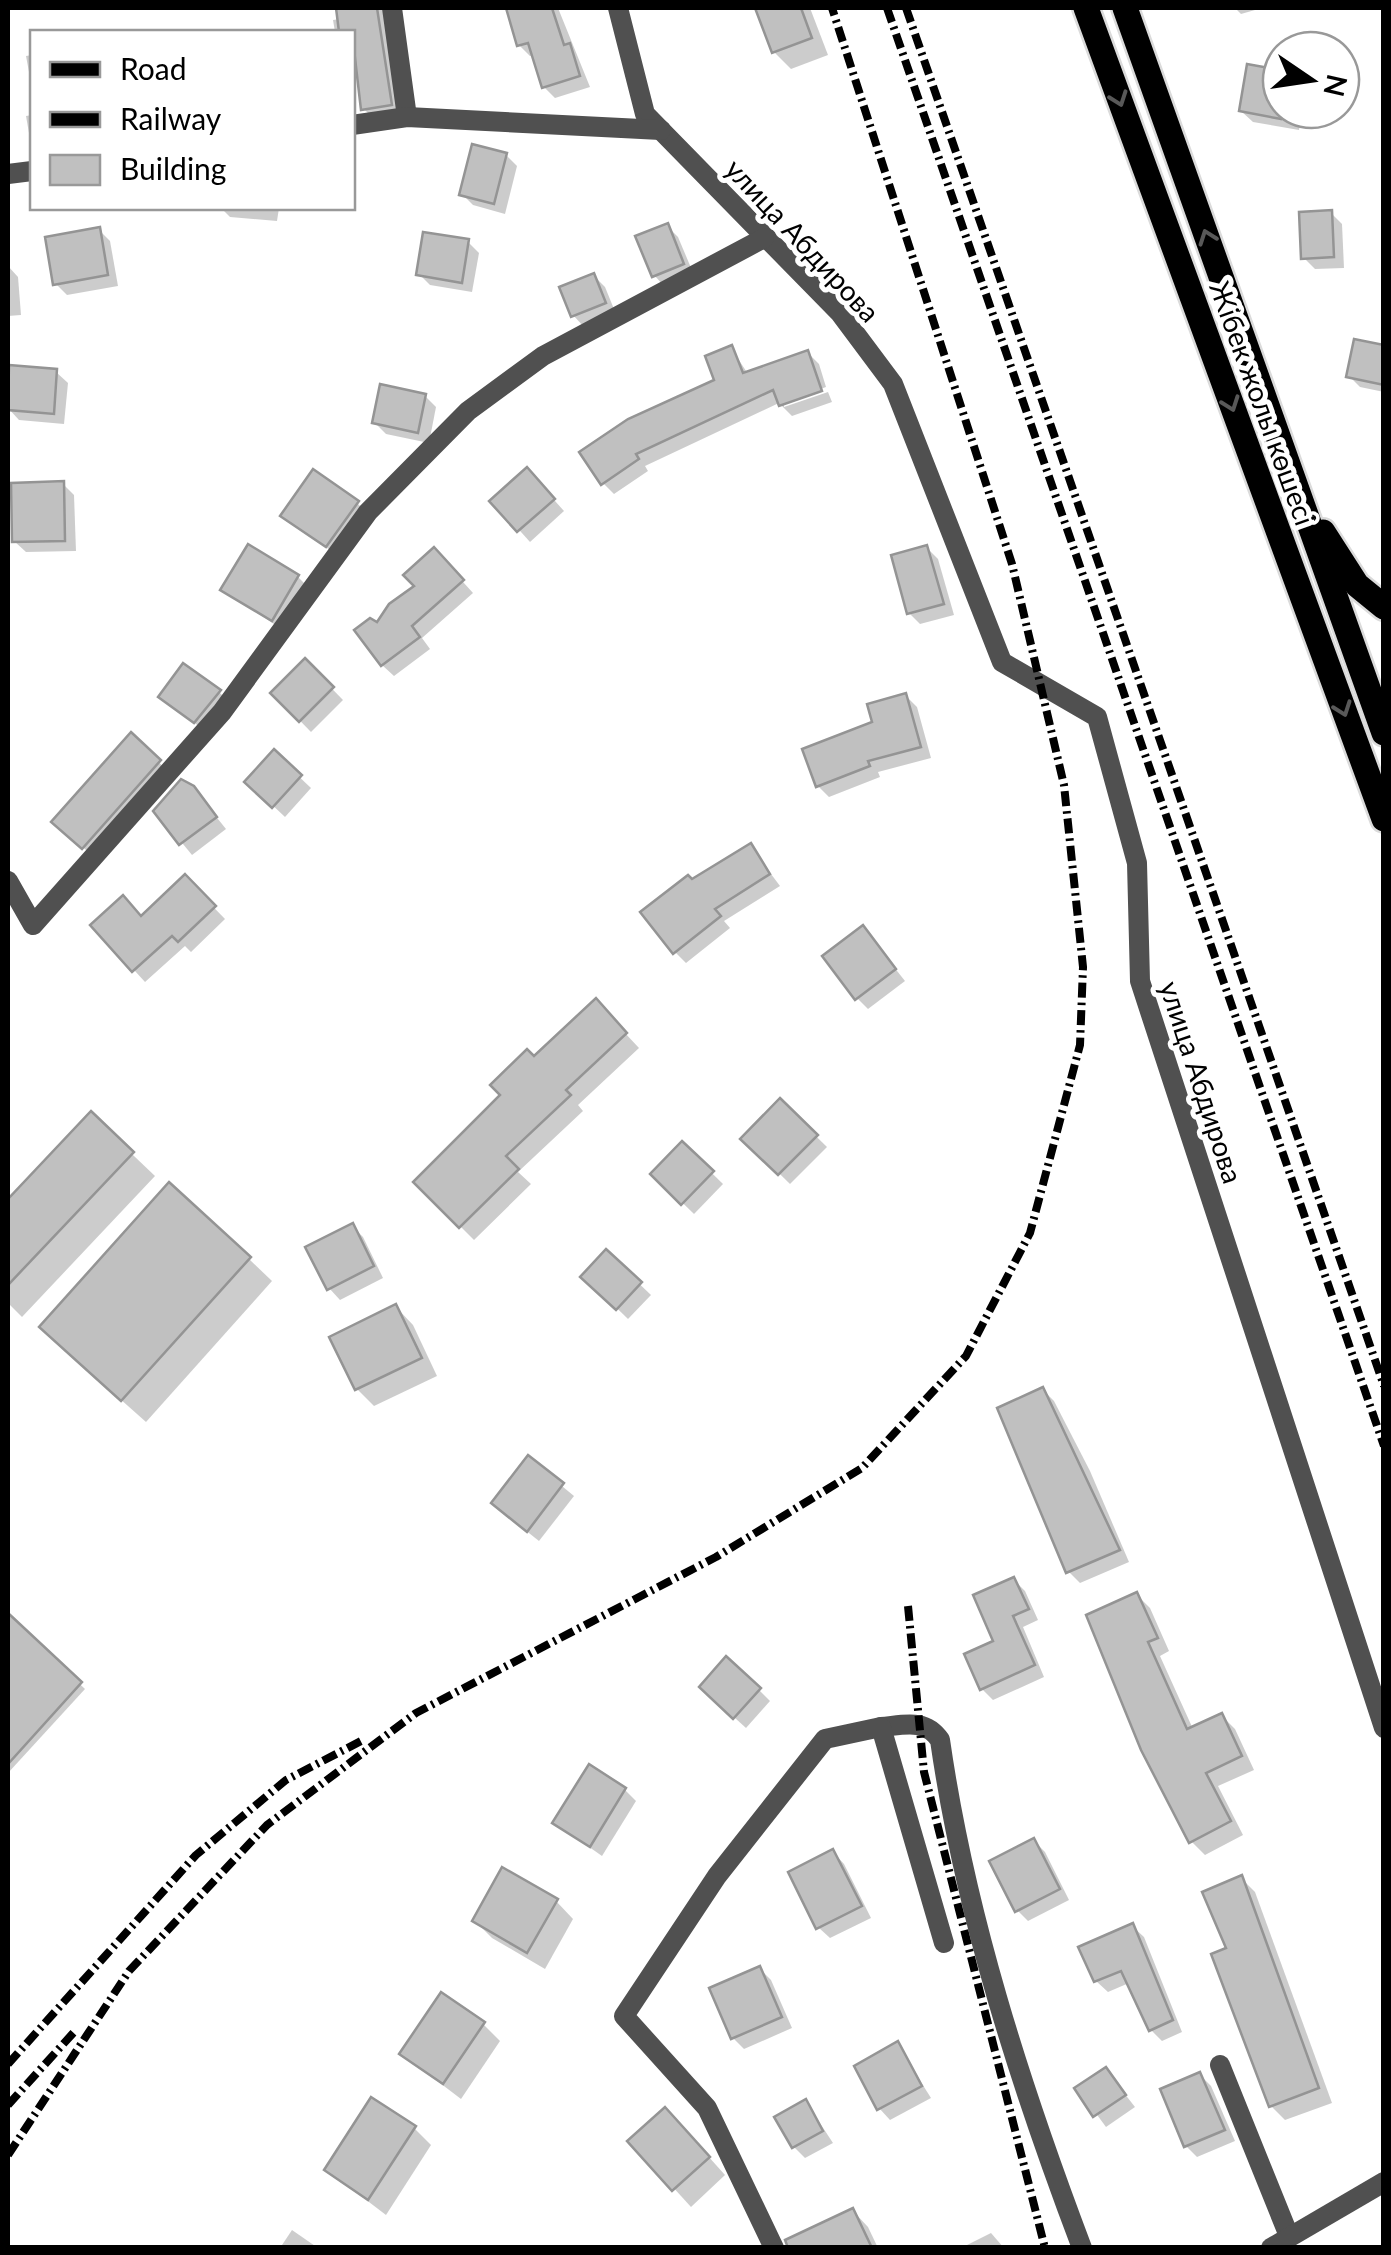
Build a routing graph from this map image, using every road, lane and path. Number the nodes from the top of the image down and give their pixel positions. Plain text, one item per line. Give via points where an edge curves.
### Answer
1 (392, 8) edge
2 (618, 8) edge
3 (1086, 8) edge
4 (1125, 8) edge
5 (406, 117) junction
6 (355, 125) edge
7 (661, 130) junction
8 (764, 238) junction
9 (1299, 494) junction
10 (1384, 607) edge
11 (1384, 733) edge
12 (1383, 814) edge
13 (8, 881) edge
14 (881, 1727) junction
15 (1384, 1728) edge
16 (944, 1943) dead end
17 (1220, 2065) dead end
18 (1384, 2182) edge
19 (1280, 2242) edge
20 (774, 2248) edge
21 (1082, 2248) edge

1 - 5 street
2 - 7 street, улица Абдирова via 645,114
3 -> 12 main road, Жібек жолы көшесі
9 -> 4 main road, Жібек жолы көшесі
5 - 6 street
5 - 7 street
7 - 8 street, улица Абдирова
8 - 13 street via 543,356 468,411 368,512 222,712 33,925
8 - 15 street, улица Абдирова via 840,313 893,384 1002,662 1098,718 1137,862 1140,981
9 - 10 main road via 1356,585
9 - 11 main road
14 - 16 street
14 - 20 street via 825,1739 717,1876 624,2016 707,2108
14 - 21 street via 919,1724 940,1740 990,1976
17 - 19 street
18 - 19 street

